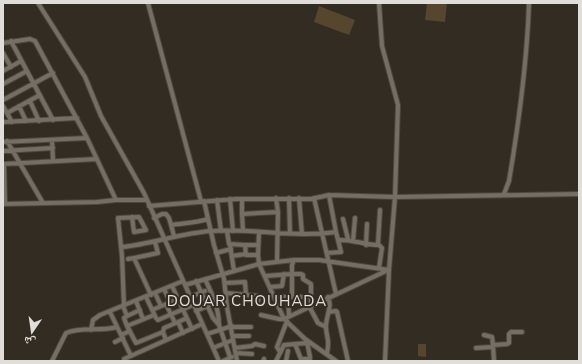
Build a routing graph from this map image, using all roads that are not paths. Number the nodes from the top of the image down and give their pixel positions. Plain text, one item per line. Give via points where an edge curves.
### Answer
1 (38, 3) edge
2 (148, 3) edge
3 (379, 3) edge
4 (529, 3) edge
5 (10, 41) junction
6 (3, 43) edge
7 (3, 54) edge
8 (21, 61) junction
9 (11, 67) junction
10 (3, 71) edge
11 (27, 72) junction
12 (52, 73) junction
13 (3, 84) edge
14 (34, 84) junction
15 (40, 95) junction
16 (3, 100) edge
17 (30, 101) junction
18 (3, 106) edge
19 (19, 106) junction
20 (7, 113) junction
21 (77, 118) junction
22 (53, 120) junction
23 (26, 121) junction
24 (39, 121) junction
25 (3, 122) edge
26 (12, 122) junction
27 (87, 138) junction
28 (52, 140) junction
29 (5, 142) edge
30 (53, 148) junction
31 (12, 150) junction
32 (3, 151) edge
33 (97, 159) junction
34 (53, 160) junction
35 (19, 163) junction
36 (4, 164) edge
37 (504, 194) junction
38 (579, 194) edge
39 (329, 195) junction
40 (395, 197) junction
41 (276, 198) junction
42 (288, 198) junction
43 (299, 198) junction
44 (314, 198) junction
45 (230, 199) junction
46 (242, 199) junction
47 (116, 200) junction
48 (147, 200) junction
49 (217, 200) junction
50 (202, 201) junction
51 (43, 203) junction
52 (4, 204) edge
53 (149, 206) junction
54 (380, 210) dead end
55 (278, 212) junction
56 (242, 214) junction
57 (132, 217) dead end
58 (154, 218) junction
59 (355, 218) dead end
60 (208, 219) junction
61 (343, 219) dead end
62 (367, 224) dead end
63 (171, 225) junction
64 (211, 231) junction
65 (221, 231) junction
66 (227, 231) junction
67 (233, 231) junction
68 (242, 231) junction
69 (259, 232) junction
70 (336, 232) junction
71 (278, 233) junction
72 (290, 234) junction
73 (302, 234) junction
74 (323, 234) junction
75 (174, 236) junction
76 (164, 239) junction
77 (338, 240) junction
78 (348, 240) junction
79 (354, 241) junction
80 (155, 242) junction
81 (245, 245) junction
82 (258, 245) junction
83 (366, 245) junction
84 (379, 245) junction
85 (122, 247) junction
86 (230, 247) junction
87 (216, 253) junction
88 (327, 253) junction
89 (246, 254) junction
90 (258, 255) junction
91 (232, 256) junction
92 (134, 258) junction
93 (128, 259) dead end
94 (294, 260) junction
95 (329, 261) junction
96 (277, 262) junction
97 (259, 264) junction
98 (379, 268) junction
99 (387, 270) junction
100 (234, 271) junction
101 (222, 274) junction
102 (284, 274) junction
103 (292, 274) junction
104 (265, 276) junction
105 (205, 279) junction
106 (196, 281) junction
107 (184, 283) junction
108 (225, 283) junction
109 (172, 286) junction
110 (270, 287) junction
111 (164, 289) junction
112 (203, 291) junction
113 (153, 294) junction
114 (336, 294) junction
115 (246, 295) junction
116 (226, 296) junction
117 (146, 297) junction
118 (190, 297) junction
119 (274, 297) junction
120 (290, 297) junction
121 (311, 297) junction
122 (328, 297) junction
123 (178, 299) junction
124 (136, 301) junction
125 (258, 301) dead end
126 (168, 303) junction
127 (216, 303) junction
128 (193, 305) junction
129 (310, 305) junction
130 (124, 306) junction
131 (161, 306) junction
132 (209, 307) junction
133 (183, 309) junction
134 (140, 310) junction
135 (152, 310) junction
136 (110, 312) junction
137 (197, 312) junction
138 (329, 312) junction
139 (171, 314) junction
140 (154, 315) junction
141 (261, 315) dead end
142 (127, 316) junction
143 (187, 318) junction
144 (143, 319) junction
145 (287, 319) junction
146 (177, 323) junction
147 (202, 324) junction
148 (128, 326) junction
149 (232, 326) junction
150 (117, 327) junction
151 (219, 327) junction
152 (251, 327) dead end
153 (326, 327) junction
154 (192, 329) junction
155 (91, 330) junction
156 (130, 331) junction
157 (163, 332) junction
158 (522, 332) dead end
159 (183, 333) junction
160 (207, 334) junction
161 (484, 335) dead end
162 (249, 336) dead end
163 (122, 337) junction
164 (233, 338) junction
165 (166, 340) junction
166 (306, 341) junction
167 (116, 342) dead end
168 (225, 343) junction
169 (295, 344) junction
170 (264, 346) dead end
171 (493, 346) junction
172 (214, 348) junction
173 (235, 348) junction
174 (476, 348) dead end
175 (288, 351) dead end
176 (280, 352) junction
177 (327, 353) junction
178 (236, 354) junction
179 (252, 354) dead end
180 (131, 356) junction
181 (230, 357) junction
182 (124, 359) dead end
183 (309, 360) edge
184 (52, 361) edge
185 (219, 361) edge
186 (223, 361) edge
187 (237, 361) edge
188 (276, 361) edge
189 (286, 361) edge
190 (336, 361) edge
191 (348, 361) edge
192 (385, 361) edge
193 (494, 361) edge

1 - 48 street via 85,77 101,116
2 - 50 street
3 - 40 street via 382,46 398,103
4 - 37 street via 524,83 509,181
5 - 6 street
5 - 8 street
5 - 12 street via 32,39
7 - 9 street
8 - 9 street
8 - 11 street
9 - 10 street
11 - 13 street
11 - 14 street
12 - 14 street
12 - 21 street
14 - 15 street
14 - 16 street
15 - 17 street
15 - 22 street
17 - 19 street
17 - 24 street
18 - 20 street
19 - 20 street
19 - 23 street
20 - 26 street
21 - 22 street
21 - 27 street
22 - 24 street
23 - 24 street
23 - 26 street
25 - 26 street
27 - 28 street
27 - 33 street
28 - 29 street
28 - 30 street
29 - 31 street
30 - 31 street
30 - 34 street
31 - 32 street
31 - 35 street
33 - 34 street
33 - 47 street
34 - 35 street
35 - 36 street
35 - 51 street
36 - 52 street
37 - 38 street
37 - 40 street
39 - 40 street
39 - 44 street
39 - 70 street
40 - 99 street
41 - 42 street
41 - 46 street
41 - 55 street
42 - 43 street
42 - 72 street
43 - 44 street
43 - 73 street
44 - 74 street
45 - 46 street
45 - 49 street
45 - 67 street
46 - 56 street
47 - 48 street
47 - 51 street
48 - 53 street
49 - 50 street
49 - 65 street
50 - 53 street
50 - 60 street
51 - 52 street
53 - 58 street
54 - 84 street
55 - 56 street
55 - 71 street
56 - 68 street
57 - 85 street via 118,218
58 - 63 street via 166,214
58 - 76 street
59 - 79 street
60 - 63 street
60 - 64 street
61 - 78 street
62 - 83 street
63 - 75 street
64 - 65 street
64 - 75 street
64 - 87 street
65 - 66 street
66 - 67 street
66 - 86 street
67 - 68 street
68 - 69 street
69 - 71 street
69 - 82 street
70 - 74 street
70 - 77 street
71 - 72 street
71 - 96 street
72 - 73 street
73 - 74 street
74 - 88 street
75 - 76 street
76 - 80 street
76 - 107 street
77 - 78 street
77 - 88 street via 340,252
78 - 79 street
79 - 83 street
80 - 85 street
80 - 92 street via 158,253
81 - 82 street
81 - 86 street
81 - 89 street
82 - 90 street
83 - 84 street
84 - 98 street via 382,248
85 - 130 street
86 - 87 street
86 - 91 street
87 - 101 street
88 - 95 street
89 - 90 street
89 - 91 street
90 - 97 street
91 - 100 street
92 - 93 street
92 - 113 street
94 - 95 street
94 - 96 street
94 - 103 street
95 - 98 street
95 - 114 street
96 - 97 street
97 - 100 street
97 - 104 street
98 - 99 street
99 - 114 street
99 - 192 street
100 - 101 street
101 - 105 street
101 - 108 street
102 - 103 street
102 - 104 street
102 - 110 street via 282,286
103 - 120 street
103 - 121 street via 302,274 303,279 310,283
104 - 110 street
105 - 106 street
105 - 127 street
106 - 107 street
106 - 112 street
107 - 109 street
107 - 118 street
108 - 115 street via 245,282
108 - 116 street
109 - 111 street
109 - 123 street
110 - 119 street
111 - 113 street
111 - 126 street
112 - 118 street
112 - 132 street
113 - 117 street
113 - 131 street
114 - 122 street
115 - 116 street
115 - 125 street via 259,296
116 - 127 street
116 - 149 street
117 - 124 street
117 - 135 street
118 - 128 street
119 - 120 street
119 - 145 street
120 - 121 street
120 - 145 street
121 - 129 street
122 - 129 street
122 - 138 street
123 - 126 street
123 - 133 street
124 - 130 street
124 - 134 street
126 - 131 street
126 - 139 street
127 - 132 street
127 - 151 street
128 - 133 street
128 - 137 street
129 - 145 street
129 - 153 street via 318,323
130 - 136 street
130 - 142 street
131 - 135 street
132 - 137 street
132 - 151 street
133 - 139 street
133 - 143 street
134 - 142 street
134 - 144 street
135 - 140 street
136 - 150 street
136 - 155 street via 93,320
137 - 147 street
138 - 153 street
138 - 191 street via 337,312
139 - 140 street via 158,320
139 - 146 street
140 - 144 street
141 - 145 street
142 - 148 street via 124,318
143 - 146 street
143 - 154 street
144 - 148 street
145 - 166 street
145 - 176 street via 277,346
146 - 157 street via 164,328
146 - 159 street
147 - 154 street
147 - 160 street
148 - 156 street
149 - 151 street
149 - 152 street
149 - 164 street
150 - 155 street
150 - 163 street
151 - 160 street
151 - 168 street
153 - 177 street via 329,342
154 - 159 street
155 - 184 street via 66,333
156 - 157 street via 136,344
156 - 163 street
157 - 165 street
158 - 171 street via 511,332 509,343
159 - 165 street
160 - 172 street
161 - 171 street via 492,337
162 - 164 street
163 - 167 street
163 - 180 street
164 - 168 street
164 - 173 street
165 - 180 street
166 - 169 street
166 - 177 street
166 - 183 street
168 - 172 street
168 - 181 street
169 - 176 street via 284,345
169 - 183 street via 301,359
170 - 173 street via 254,344
171 - 174 street
171 - 193 street
172 - 185 street
173 - 178 street
175 - 189 street
176 - 188 street
177 - 190 street
178 - 179 street
178 - 181 street
178 - 187 street
180 - 182 street
181 - 186 street

